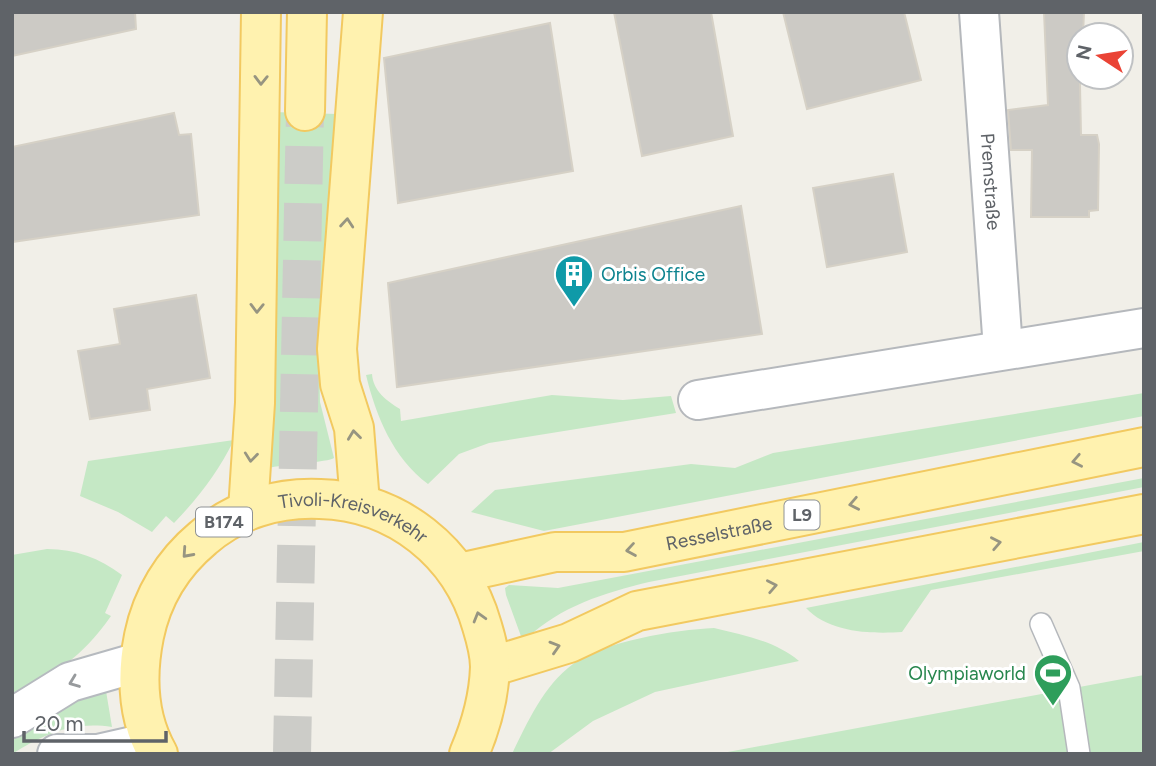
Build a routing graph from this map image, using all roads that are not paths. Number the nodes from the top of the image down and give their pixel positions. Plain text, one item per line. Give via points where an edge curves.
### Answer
1 (261, 12) edge
2 (307, 12) edge
3 (363, 12) edge
4 (979, 12) edge
5 (305, 111) tunnel mouth
6 (1144, 328) edge
7 (1003, 349) junction
8 (698, 400) dead end
9 (1144, 447) edge
10 (360, 503) junction
11 (248, 510) junction
12 (1144, 514) edge
13 (459, 573) junction
14 (1041, 624) dead end
15 (139, 662) junction
16 (490, 667) junction
17 (12, 718) edge
18 (154, 748) edge
19 (57, 754) edge
20 (469, 754) edge
21 (1079, 754) edge

1 -> 11 main road, B174 via 255,403
2 - 5 main road
10 -> 3 main road via 355,428 340,384 337,349
4 - 7 street, Premstraße
6 - 7 street
7 - 8 street
9 -> 13 main road, Resselstraße / L9 via 624,552 555,552
10 - 11 main road, Tivoli-Kreisverkehr / B174 via 299,498
10 - 13 main road, Tivoli-Kreisverkehr / B174 via 429,538
11 -> 15 main road, Tivoli-Kreisverkehr / B174 via 198,542 163,583
16 -> 12 main road via 569,643 637,611
16 -> 13 main road, Tivoli-Kreisverkehr / B174 via 474,600
14 - 21 lane via 1069,688
15 -> 17 street via 70,682
15 - 18 main road, Tivoli-Kreisverkehr / B174 via 142,713
16 - 20 main road, Tivoli-Kreisverkehr / B174 via 483,722
18 - 19 street

